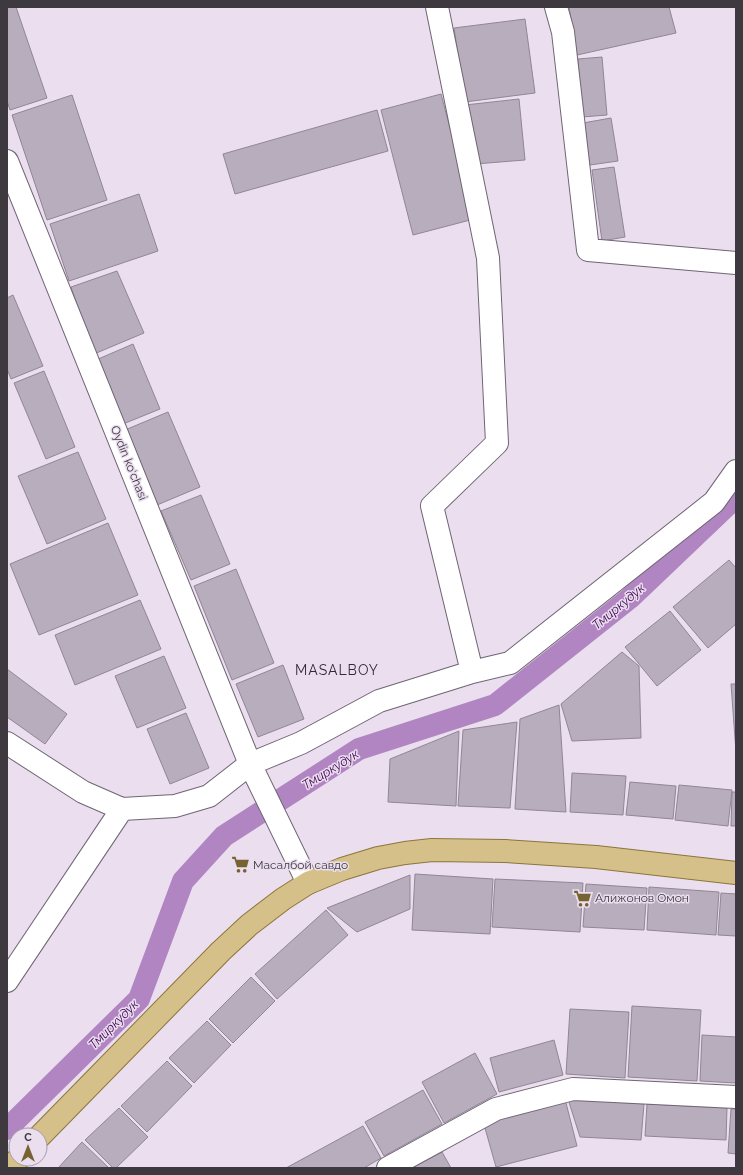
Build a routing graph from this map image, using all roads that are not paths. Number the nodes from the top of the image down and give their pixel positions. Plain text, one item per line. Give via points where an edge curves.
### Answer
1 (437, 7) edge
2 (556, 7) edge
3 (7, 162) edge
4 (736, 263) edge
5 (736, 471) edge
6 (472, 672) junction
7 (7, 743) edge
8 (250, 764) junction
9 (122, 809) junction
10 (736, 873) edge
11 (308, 883) junction
12 (7, 981) edge
13 (736, 1097) edge
14 (48, 1128) edge
15 (388, 1168) edge

1 - 6 street via 488,258 498,443 432,506
2 - 4 street via 564,32 588,250
3 - 8 street, Oydin ko‘chasi
5 - 6 street via 714,502 510,663
6 - 8 street via 379,701 302,743
7 - 9 street via 84,792
8 - 9 street via 209,796 175,806
8 - 11 street, Oydin ko‘chasi
9 - 12 street
10 - 11 main road via 596,857 505,851 432,850 378,858
11 - 14 main road via 283,899 221,951
13 - 15 street via 573,1088 496,1109

